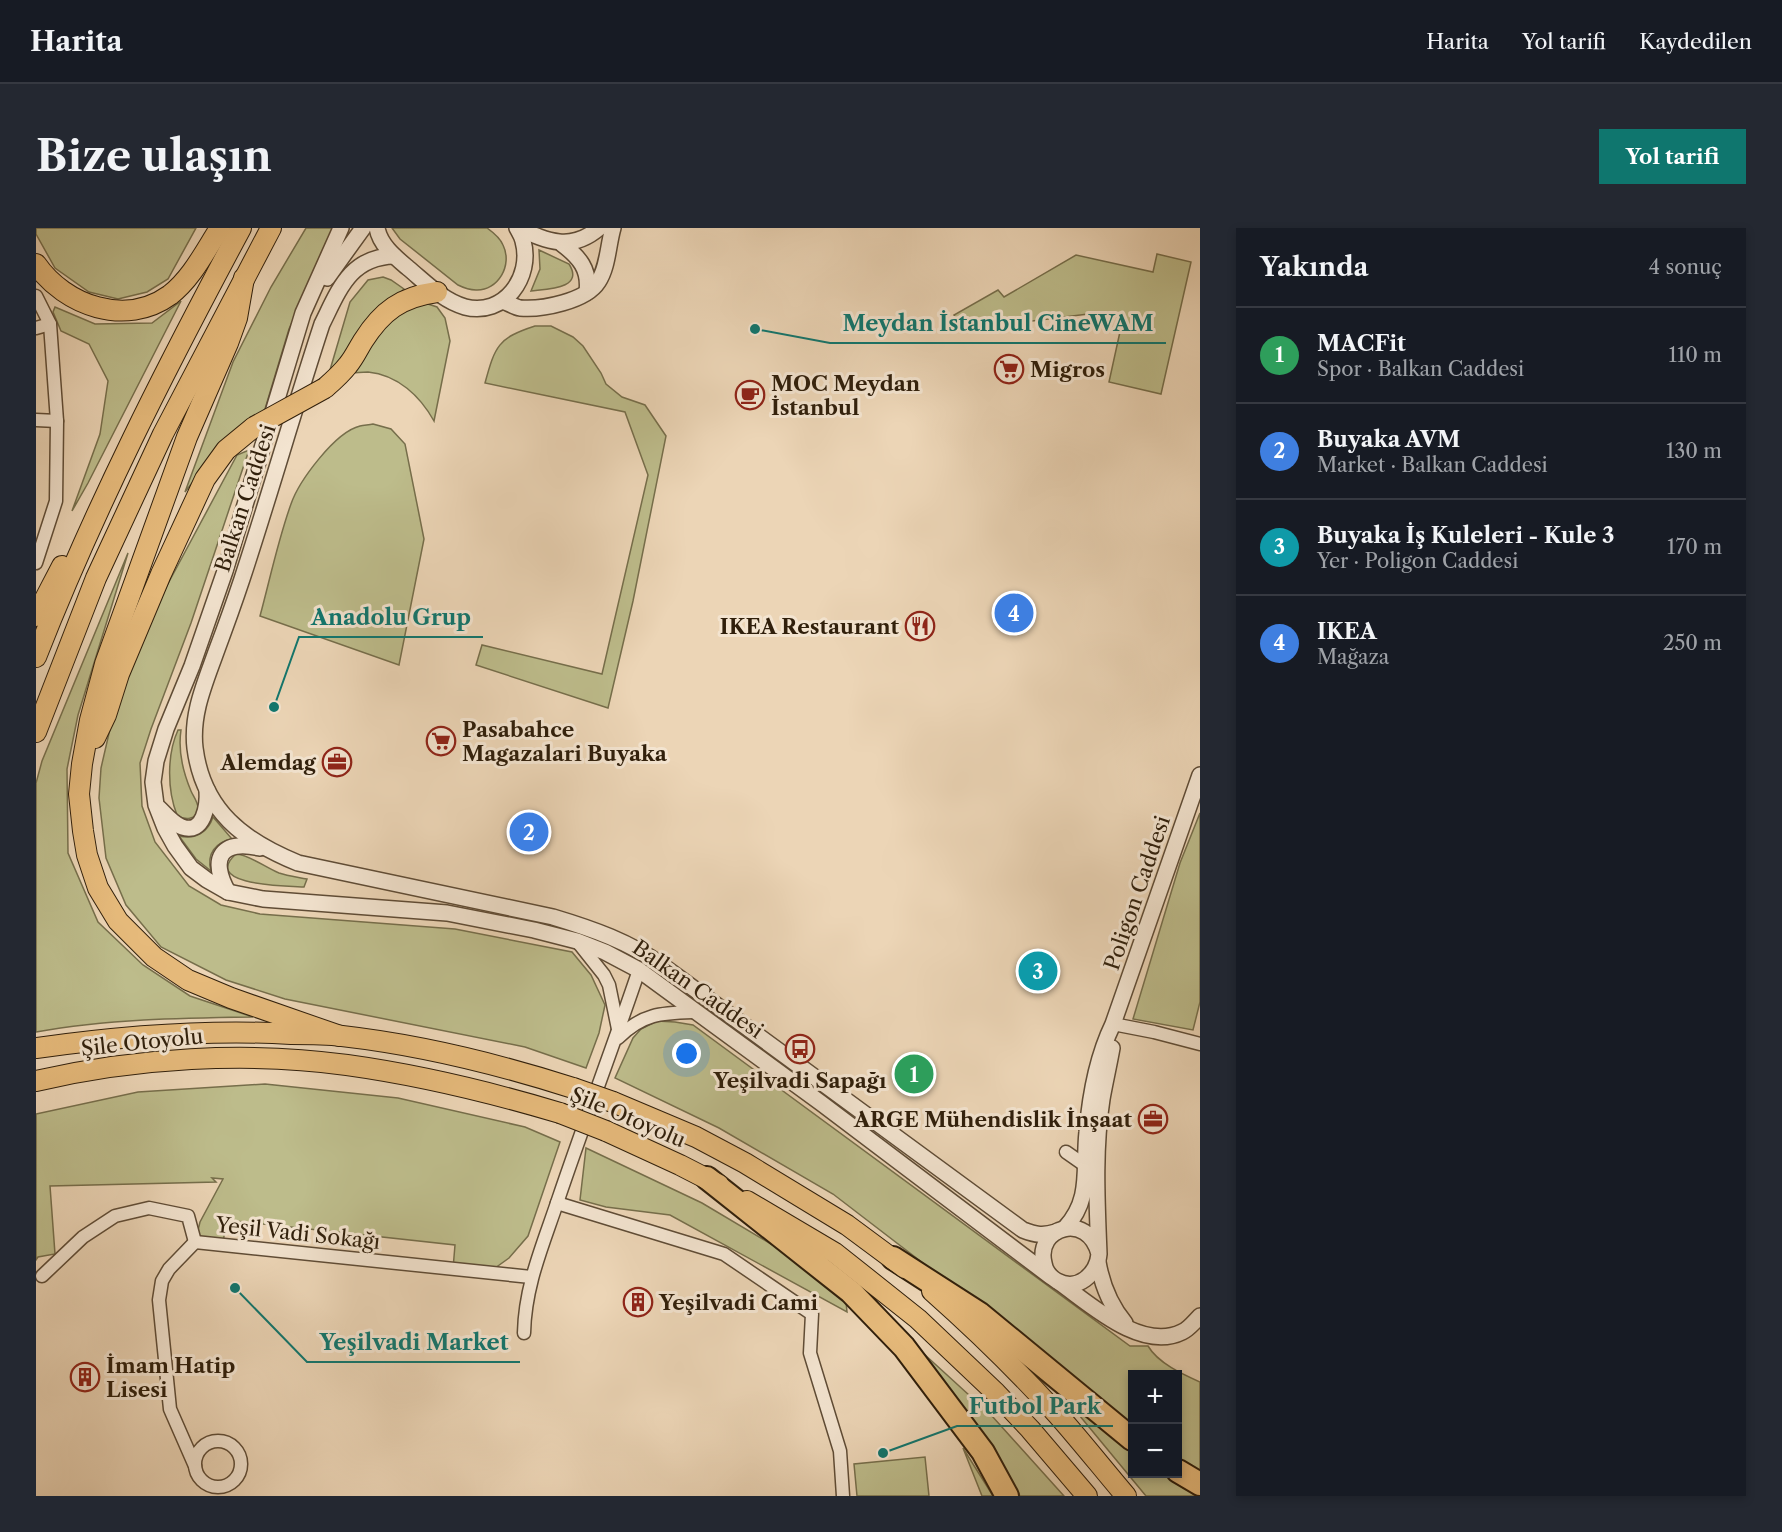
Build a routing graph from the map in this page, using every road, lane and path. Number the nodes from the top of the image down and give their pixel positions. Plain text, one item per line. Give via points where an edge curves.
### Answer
1 (220, 228) edge
2 (242, 228) edge
3 (271, 228) edge
4 (341, 228) edge
5 (363, 228) edge
6 (377, 228) edge
7 (517, 228) edge
8 (599, 228) edge
9 (613, 228) edge
10 (562, 244) junction
11 (394, 256) junction
12 (36, 264) edge
13 (244, 278) junction
14 (438, 292) junction
15 (587, 292) junction
16 (36, 296) edge
17 (503, 301) junction
18 (303, 313) junction
19 (50, 324) junction
20 (36, 328) edge
21 (36, 420) edge
22 (57, 421) junction
23 (94, 520) junction
24 (40, 535) edge
25 (36, 563) edge
26 (36, 616) edge
27 (36, 657) edge
28 (36, 732) edge
29 (82, 764) junction
30 (1200, 775) edge
31 (207, 787) junction
32 (156, 805) junction
33 (266, 849) junction
34 (228, 892) junction
35 (577, 941) junction
36 (647, 954) junction
37 (639, 970) junction
38 (695, 1012) junction
39 (1113, 1024) junction
40 (617, 1035) junction
41 (340, 1036) junction
42 (1200, 1044) edge
43 (36, 1048) edge
44 (36, 1081) edge
45 (1066, 1152) dead end
46 (1086, 1167) junction
47 (707, 1178) junction
48 (557, 1203) junction
49 (1061, 1230) junction
50 (195, 1242) junction
51 (893, 1258) junction
52 (1098, 1258) junction
53 (42, 1276) dead end
54 (531, 1277) junction
55 (1054, 1278) junction
56 (1200, 1316) edge
57 (1130, 1330) junction
58 (524, 1333) dead end
59 (1128, 1436) edge
60 (195, 1466) dead end
61 (1182, 1474) edge
62 (1200, 1484) edge
63 (843, 1496) edge
64 (1007, 1496) edge
65 (1087, 1496) edge
66 (1126, 1496) edge

1 - 12 highway via 184,282 154,304 135,309 118,311 79,301 60,290
2 - 23 highway
3 - 13 highway
4 - 18 street
5 - 18 street
6 - 11 street
7 - 10 street
7 - 17 street via 523,240 524,266 520,281
8 - 10 street via 591,235
9 - 15 street via 604,272 597,285
10 - 15 street via 583,263
11 - 14 street
11 - 31 street, Balkan Caddesi via 369,260 353,272 322,324 196,712 195,748
13 - 28 highway via 162,435 101,568
13 - 29 highway via 228,343 184,447 105,664
14 - 17 street via 467,308 485,308
14 - 29 highway, bridge via 413,297 387,311 373,325 350,363 325,388 254,427 226,450 205,479 161,574
15 - 17 street via 551,306 519,308
16 - 19 street
18 - 32 street, Balkan Caddesi via 225,571 156,761
19 - 20 street
19 - 22 street
21 - 22 street
22 - 24 street via 56,501
23 - 26 highway via 57,574
23 - 27 highway
24 - 25 street
29 - 41 highway via 79,794 87,855 98,888 118,921 154,957 188,980
30 - 39 street, Poligon Caddesi
31 - 32 street via 204,817 189,828 181,827
31 - 33 street via 232,825
32 - 34 street, Balkan Caddesi via 165,828 191,868
33 - 34 street via 232,846 223,853 220,878
33 - 36 street, Balkan Caddesi via 298,863 553,917 605,933
34 - 35 street, Balkan Caddesi via 263,899 447,913
35 - 37 street, Balkan Caddesi
35 - 40 street via 609,985
36 - 37 street
36 - 49 street, Balkan Caddesi via 1023,1230 1045,1236
37 - 38 street, Balkan Caddesi
37 - 40 street
38 - 40 street via 648,1016
38 - 55 street, Balkan Caddesi
39 - 42 street
39 - 46 street via 1103,1044 1094,1083
39 - 52 street via 1099,1135
40 - 48 street
41 - 43 highway, Şile Otoyolu via 253,1032 135,1036
41 - 51 highway, Şile Otoyolu, bridge via 433,1050 524,1072 613,1102 696,1137 745,1163
44 - 47 highway, Şile Otoyolu, bridge via 147,1062 197,1059 345,1065 423,1078 560,1113
45 - 46 street
46 - 49 street via 1082,1201 1074,1219
47 - 64 highway via 851,1292 904,1347 982,1452
47 - 65 highway, Şile Otoyolu via 811,1237 880,1287 996,1393
48 - 54 street
48 - 63 street via 724,1254 812,1314 810,1353 840,1451
49 - 52 street via 1074,1228 1091,1237
49 - 55 street via 1050,1237 1043,1252 1046,1269
50 - 53 street via 188,1216 149,1208 107,1221 83,1237
50 - 54 street, Yeşil Vadi Sokağı
50 - 60 street, Yeşil Vadi Sokağı via 162,1281 159,1300 170,1409
51 - 59 highway via 980,1314
51 - 66 highway, Şile Otoyolu via 1005,1360 1058,1415
52 - 55 street via 1095,1270 1082,1282 1065,1284
52 - 57 street via 1105,1291
54 - 58 street
55 - 57 street, Balkan Caddesi
56 - 57 street, Balkan Caddesi via 1183,1332 1166,1337
61 - 62 highway

